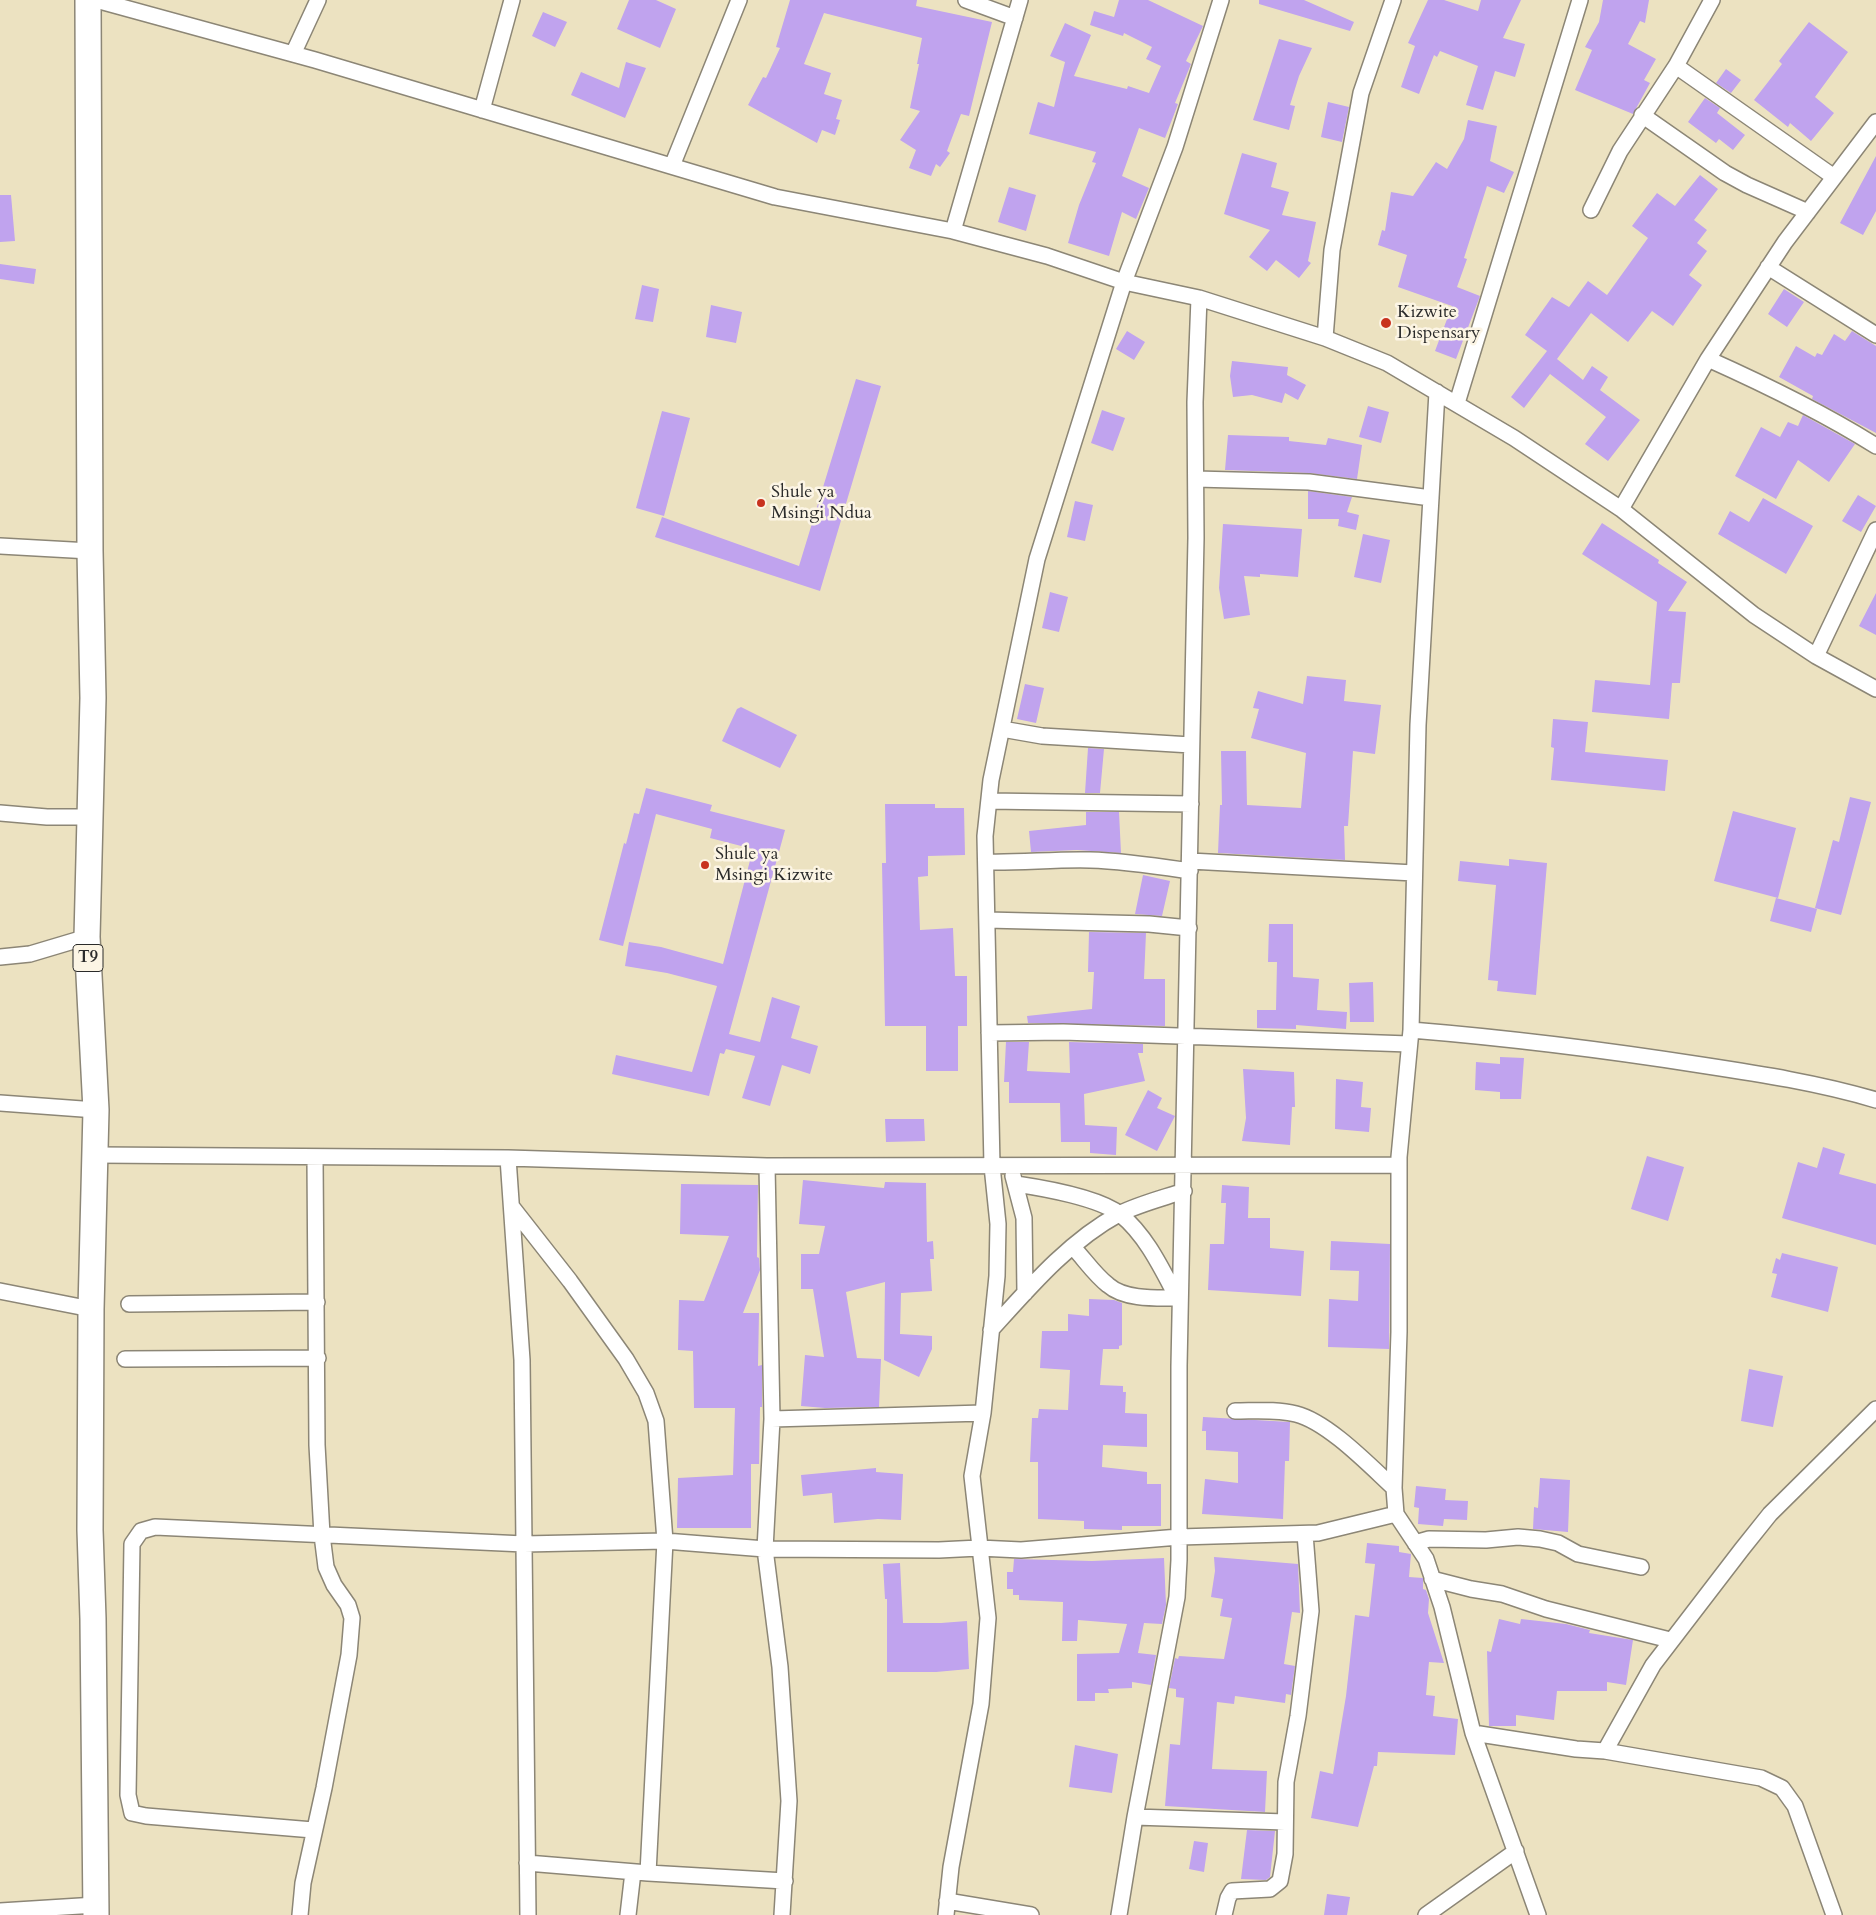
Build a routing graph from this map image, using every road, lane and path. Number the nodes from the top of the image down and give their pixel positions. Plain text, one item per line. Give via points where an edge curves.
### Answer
1 (88, 0) edge
2 (96, 0) edge
3 (318, 0) edge
4 (512, 0) edge
5 (739, 0) edge
6 (966, 0) edge
7 (1020, 0) edge
8 (1221, 0) edge
9 (1393, 0) edge
10 (1580, 0) edge
11 (1712, 0) edge
12 (1015, 18) junction
13 (293, 54) junction
14 (1676, 66) junction
15 (482, 110) junction
16 (1642, 115) junction
17 (1876, 122) edge
18 (672, 166) junction
19 (1834, 177) junction
20 (1591, 210) dead end
21 (1808, 212) junction
22 (953, 232) junction
23 (1768, 267) junction
24 (1124, 282) junction
25 (1199, 298) junction
26 (1876, 335) edge
27 (1325, 338) junction
28 (1708, 359) junction
29 (1437, 392) junction
30 (1457, 402) junction
31 (1876, 446) edge
32 (1196, 479) junction
33 (1431, 498) junction
34 (1621, 509) junction
35 (1876, 530) edge
36 (0, 546) edge
37 (90, 551) junction
38 (1816, 656) junction
39 (1876, 689) edge
40 (1002, 729) junction
41 (1191, 745) junction
42 (989, 801) junction
43 (1191, 804) junction
44 (0, 813) edge
45 (90, 817) junction
46 (986, 862) junction
47 (1190, 866) junction
48 (1414, 873) junction
49 (987, 920) junction
50 (1188, 928) junction
51 (87, 937) junction
52 (0, 957) edge
53 (989, 1033) junction
54 (1187, 1037) junction
55 (1410, 1037) junction
56 (1876, 1100) edge
57 (0, 1103) edge
58 (96, 1110) junction
59 (96, 1155) junction
60 (315, 1158) junction
61 (508, 1158) junction
62 (1185, 1165) junction
63 (1399, 1165) junction
64 (767, 1166) junction
65 (992, 1166) junction
66 (1010, 1166) junction
67 (1016, 1184) junction
68 (1184, 1191) junction
69 (512, 1207) junction
70 (1120, 1214) junction
71 (1073, 1247) junction
72 (0, 1291) edge
73 (1025, 1292) junction
74 (1179, 1301) junction
75 (318, 1302) junction
76 (129, 1304) dead end
77 (91, 1309) junction
78 (991, 1330) junction
79 (318, 1358) junction
80 (125, 1359) dead end
81 (1876, 1409) edge
82 (1235, 1411) dead end
83 (983, 1412) junction
84 (772, 1419) junction
85 (1394, 1488) junction
86 (1396, 1514) junction
87 (1305, 1534) junction
88 (322, 1535) junction
89 (1179, 1537) junction
90 (665, 1541) junction
91 (1415, 1542) junction
92 (524, 1544) junction
93 (980, 1548) junction
94 (765, 1549) junction
95 (1641, 1567) dead end
96 (1432, 1579) junction
97 (1670, 1640) junction
98 (1472, 1733) junction
99 (1605, 1751) junction
100 (1135, 1817) junction
101 (1285, 1822) junction
102 (313, 1830) junction
103 (1516, 1851) junction
104 (527, 1863) junction
105 (640, 1872) junction
106 (785, 1881) junction
107 (946, 1908) edge
108 (96, 1910) edge
109 (0, 1911) edge
110 (300, 1915) edge
111 (528, 1915) edge
112 (628, 1915) edge
113 (782, 1915) edge
114 (1031, 1915) edge
115 (1119, 1915) edge
116 (1224, 1915) edge
117 (1426, 1915) edge
118 (1538, 1915) edge
119 (1834, 1915) edge

1 - 37 highway, T9
2 - 13 street
3 - 13 street
4 - 15 street
5 - 18 street
6 - 12 street
7 - 12 street
8 - 24 street via 1175,147
9 - 27 street via 1361,93 1332,250
10 - 30 street
11 - 14 street
12 - 22 street
13 - 15 street
14 - 16 street
14 - 19 street
15 - 18 street
16 - 20 street
16 - 21 street via 1726,173
17 - 19 street
18 - 22 street via 776,197
19 - 21 street
21 - 23 street
22 - 24 street via 1047,256
23 - 26 street
23 - 28 street
24 - 25 street
24 - 40 street via 1037,559
25 - 27 street
25 - 32 street
27 - 29 street via 1387,363
28 - 31 street via 1792,398
28 - 34 street
29 - 30 street
29 - 33 street
30 - 34 street
32 - 33 street via 1308,482
32 - 41 street
33 - 48 street via 1418,725
34 - 38 street via 1754,615
35 - 38 street
36 - 37 street
37 - 45 highway, T9 via 93,650
38 - 39 street
40 - 41 street via 1042,736
40 - 42 street
41 - 43 street
42 - 43 street
42 - 46 street
43 - 47 street
44 - 45 street
45 - 51 highway, T9
46 - 47 street via 1088,860
46 - 49 street
47 - 48 street
47 - 50 street
48 - 55 street
49 - 50 street
49 - 53 street
50 - 54 street
51 - 52 street via 58,947
51 - 58 highway, T9
53 - 54 street
53 - 65 street
54 - 55 street
54 - 62 street
55 - 56 street via 1606,1050 1758,1074
55 - 63 street
57 - 58 street
58 - 59 highway, T9
59 - 60 street
59 - 77 highway, T9
60 - 61 street
60 - 75 street
61 - 64 street
61 - 69 street
62 - 63 street
62 - 66 street
62 - 68 street
63 - 85 street via 1399,1332
64 - 65 street
64 - 84 street
65 - 66 street
65 - 78 street via 998,1224
66 - 67 street
67 - 70 street via 1053,1190
67 - 73 street via 1024,1218
68 - 70 street
68 - 74 street
69 - 90 street via 596,1316 646,1392 656,1421
69 - 92 street via 522,1360
70 - 71 street
70 - 74 street via 1136,1230
71 - 73 street
71 - 74 street via 1109,1286 1118,1291
72 - 77 street
73 - 78 street
74 - 89 street
75 - 76 street
75 - 79 street
77 - 108 highway, T9 via 90,1530 94,1619
78 - 83 street
79 - 80 street
79 - 88 street
81 - 97 street via 1770,1514
82 - 85 street via 1298,1414 1358,1452
83 - 84 street
83 - 93 street via 972,1476
84 - 94 street
85 - 86 street
86 - 87 street via 1318,1534
86 - 91 street
87 - 89 street
87 - 101 street via 1311,1611 1286,1782
88 - 92 street
88 - 102 street via 326,1567 352,1618 349,1655
88 - 102 street via 155,1527 141,1531 132,1544 128,1795 132,1812 146,1816
89 - 93 street via 1021,1550
89 - 100 street via 1176,1597
90 - 92 street
90 - 94 street
90 - 105 street
91 - 95 street via 1429,1539 1540,1539 1558,1543 1578,1554
91 - 96 street via 1426,1558
92 - 104 street
93 - 94 street
93 - 107 street via 988,1618 981,1704
94 - 106 street via 780,1667 788,1791
96 - 97 street via 1502,1594 1546,1609
96 - 98 street
97 - 99 street
98 - 99 street
98 - 103 street
99 - 119 street via 1761,1778 1782,1788 1795,1806
100 - 101 street
100 - 115 street
101 - 116 street via 1285,1854 1280,1881 1270,1889 1232,1891
102 - 110 street
103 - 117 street
103 - 118 street
104 - 105 street
104 - 111 street
105 - 106 street
105 - 112 street
106 - 113 street
107 - 114 street
108 - 109 street

